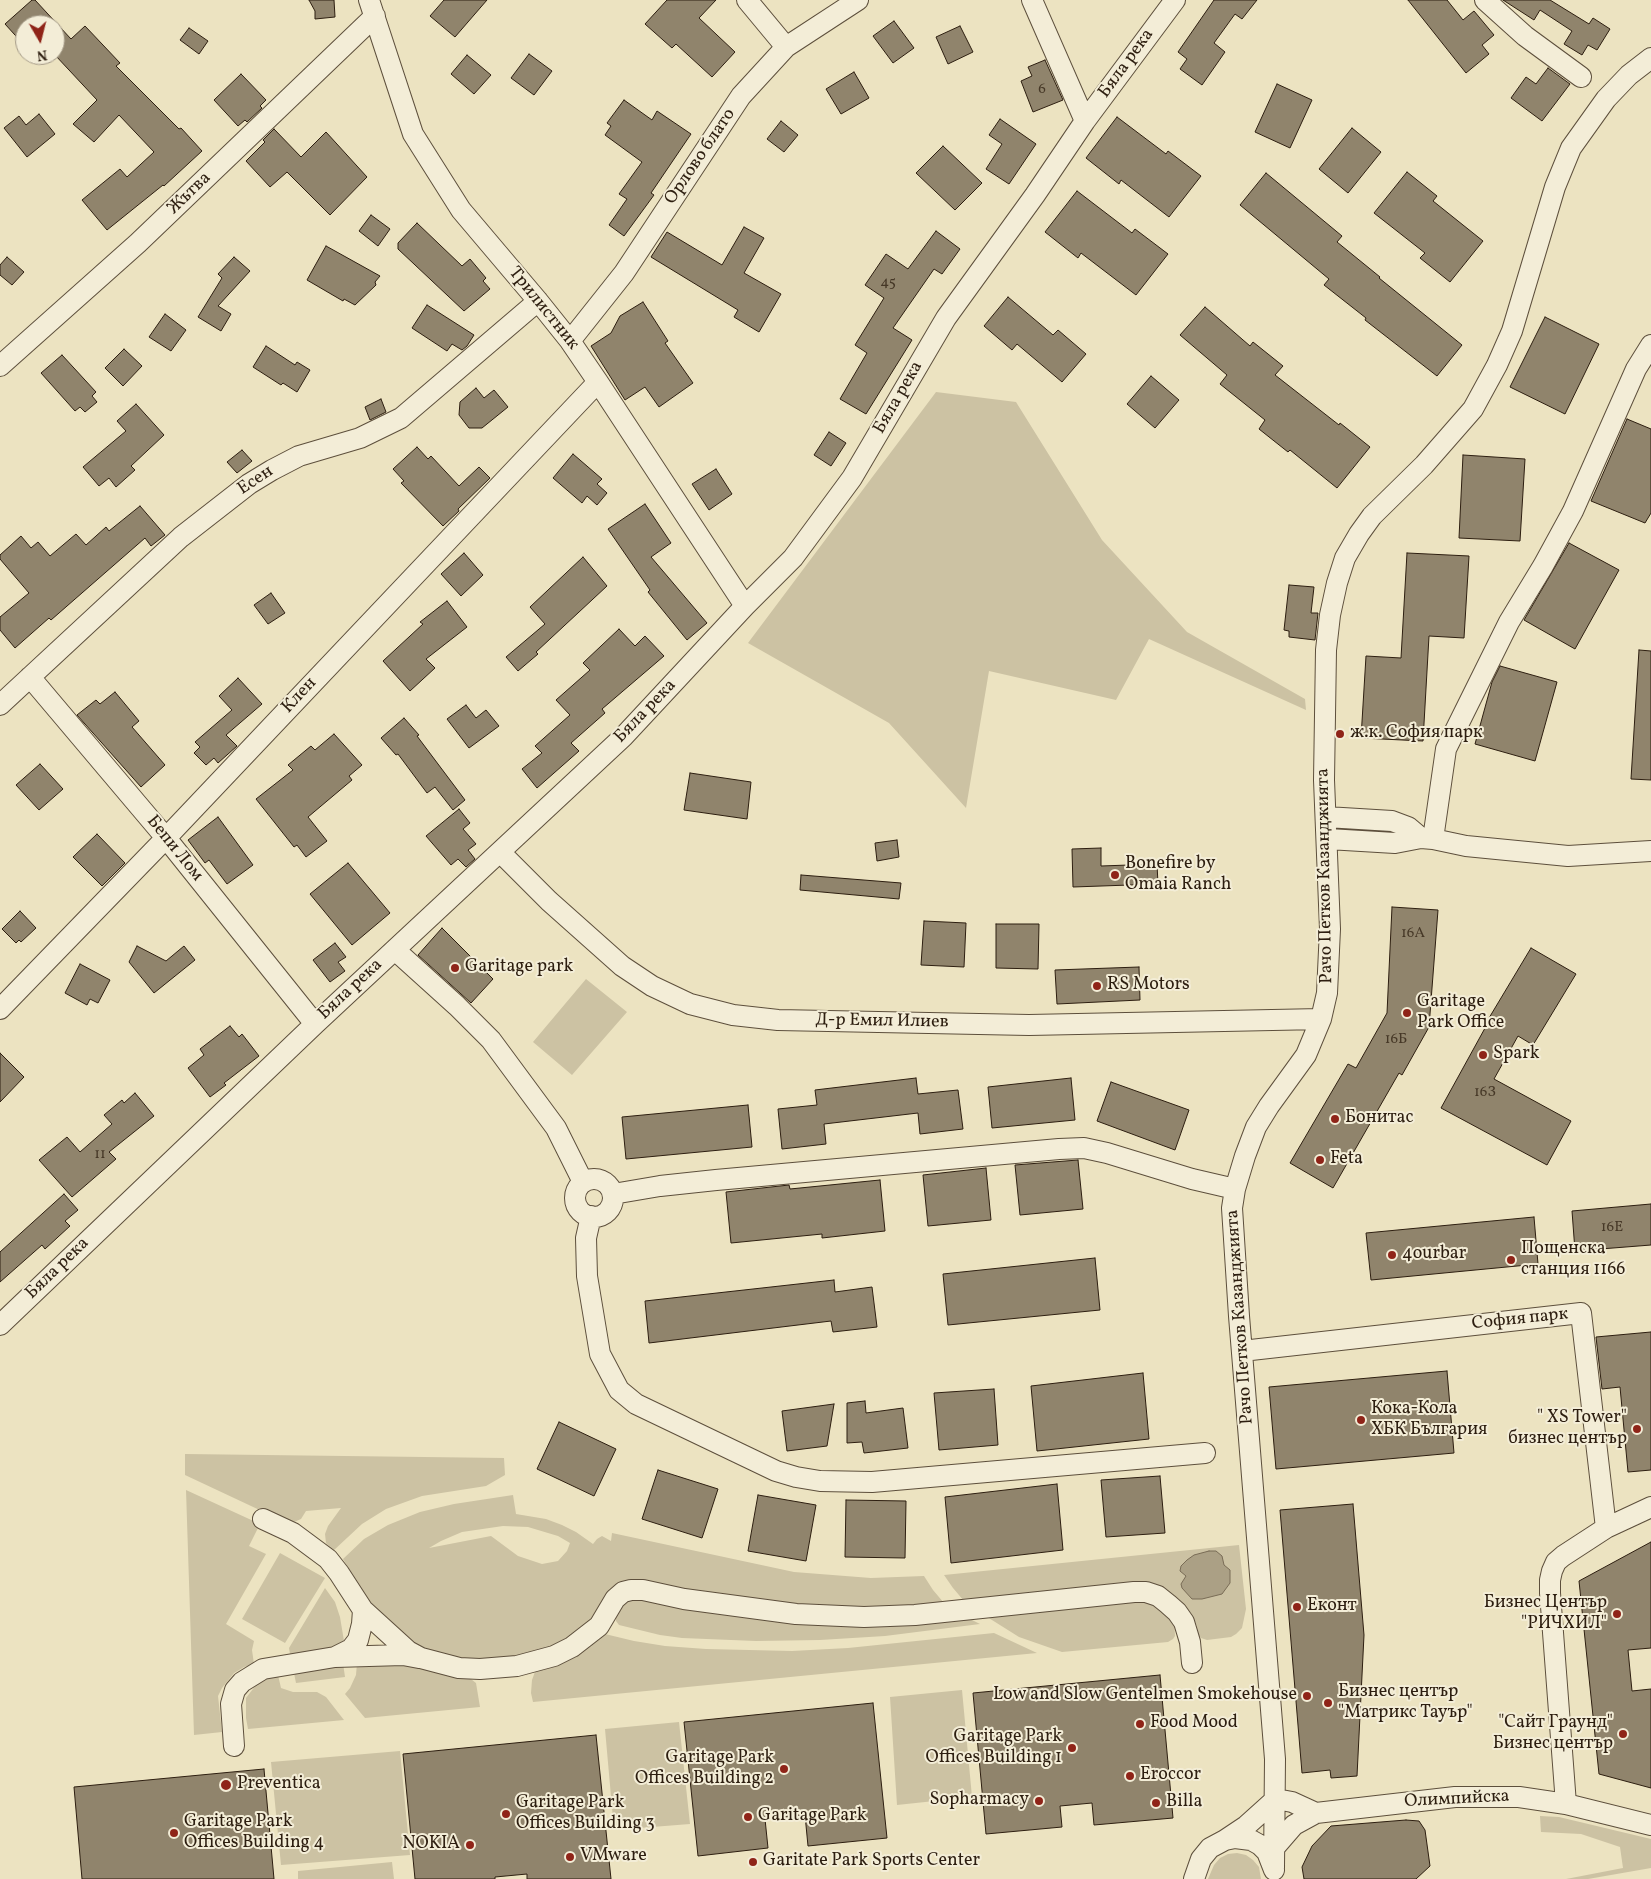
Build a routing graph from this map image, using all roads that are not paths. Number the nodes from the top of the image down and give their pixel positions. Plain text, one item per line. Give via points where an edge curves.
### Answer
1 (747, 0) edge
2 (858, 0) edge
3 (1032, 0) edge
4 (1175, 0) edge
5 (1485, 0) edge
6 (372, 8) edge
7 (786, 47) junction
8 (1651, 58) edge
9 (1581, 77) dead end
10 (1085, 121) junction
11 (538, 301) junction
12 (570, 341) junction
13 (1651, 345) edge
14 (0, 366) edge
15 (598, 382) junction
16 (745, 606) junction
17 (30, 677) junction
18 (0, 705) edge
19 (1326, 817) junction
20 (166, 838) junction
21 (1427, 838) junction
22 (1328, 839) junction
23 (1651, 851) edge
24 (500, 852) junction
25 (394, 950) junction
26 (0, 1009) edge
27 (1321, 1019) junction
28 (315, 1024) junction
29 (583, 1182) junction
30 (1236, 1189) junction
31 (613, 1194) junction
32 (590, 1216) junction
33 (0, 1324) edge
34 (1242, 1351) junction
35 (1205, 1453) dead end
36 (1651, 1507) edge
37 (263, 1519) dead end
38 (1606, 1528) junction
39 (363, 1610) junction
40 (335, 1657) junction
41 (421, 1658) junction
42 (1192, 1663) dead end
43 (234, 1746) dead end
44 (1276, 1799) junction
45 (1566, 1804) junction
46 (1316, 1813) junction
47 (1651, 1825) edge
48 (1225, 1840) junction
49 (1275, 1847) junction
50 (1273, 1873) edge
51 (1194, 1879) edge

1 - 7 street
2 - 7 street, Орлово блато
3 - 10 street
4 - 10 street, Бяла река
5 - 9 street via 1525,36
6 - 11 street, Трилистник via 413,134 461,210
6 - 14 street, Жътва via 138,243
7 - 12 street, Орлово блато via 741,96 624,273
8 - 19 street, Рачо Петков Казанджията via 1606,99 1571,148 1555,187 1512,331 1473,409 1424,465 1372,516 1346,558 1330,614 1326,650
10 - 16 street, Бяла река via 946,318 852,478 793,558
11 - 12 street, Трилистник
11 - 17 street, Есен via 401,418 360,438 300,456 249,484 181,537
12 - 15 street, Трилистник
13 - 21 street via 1636,369 1573,511 1508,622 1446,749
15 - 16 street, Трилистник
15 - 20 street, Клен
16 - 24 street, Бяла река via 623,737
17 - 18 street, Есен
17 - 20 street, Бепи Лом
19 - 21 street via 1392,821
19 - 22 street, Рачо Петков Казанджията
20 - 26 street, Клен
20 - 28 street, Бепи Лом
21 - 22 street via 1395,843
21 - 23 street via 1466,846 1568,856
22 - 27 street, Рачо Петков Казанджията via 1329,972
24 - 25 street, Бяла река
24 - 27 street, Д-р Емил Илиев via 570,921 622,966 652,986 690,1004 733,1015 778,1020 1029,1025
25 - 28 street, Бяла река
25 - 29 street via 491,1040 556,1128
27 - 30 street, Рачо Петков Казанджията via 1306,1054 1256,1127
28 - 33 street, Бяла река
29 - 31 street via 598,1179 610,1187
29 - 32 street via 575,1194 575,1202
30 - 31 street via 1084,1148 716,1180
30 - 34 street, Рачо Петков Казанджията via 1232,1208
31 - 32 street via 613,1201 605,1213
32 - 35 street via 586,1238 587,1276 600,1354 619,1390 643,1408 776,1472 820,1481 872,1482
34 - 38 street, София парк via 1581,1313
34 - 44 street, Рачо Петков Казанджията
36 - 38 street
37 - 39 street via 293,1533 328,1559
38 - 45 street via 1556,1562 1550,1580
39 - 40 street via 358,1640 351,1649
39 - 41 street
40 - 41 street via 403,1655
40 - 43 street via 263,1669 242,1682 235,1690 231,1704
41 - 42 street via 459,1668 480,1669 517,1666 554,1656 599,1626 615,1599 631,1590 796,1614 856,1617 995,1608 1146,1592 1158,1596 1177,1612 1188,1631
44 - 46 street
44 - 48 street
44 - 49 street, Рачо Петков Казанджията
45 - 46 street, Олимпийска via 1519,1797 1455,1797
45 - 47 street, Олимпийска
46 - 49 street, Олимпийска via 1294,1825
48 - 50 street via 1251,1840 1266,1852
48 - 51 street via 1205,1853
49 - 50 street, Рачо Петков Казанджията

